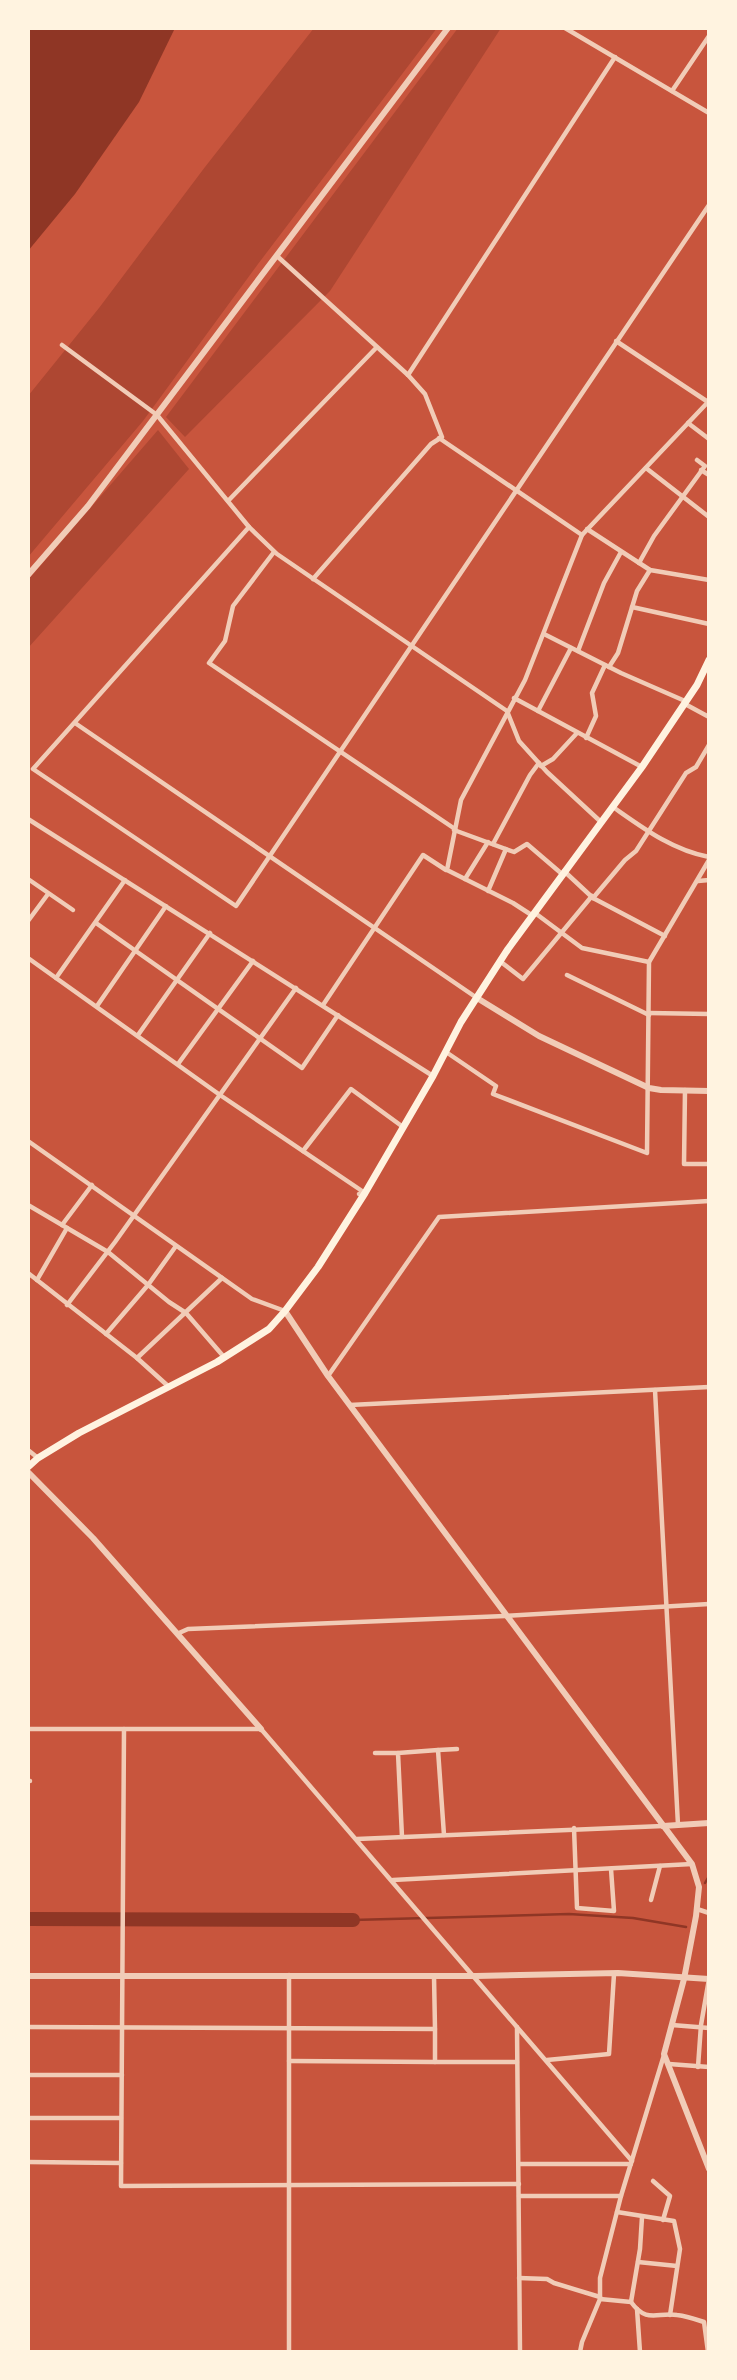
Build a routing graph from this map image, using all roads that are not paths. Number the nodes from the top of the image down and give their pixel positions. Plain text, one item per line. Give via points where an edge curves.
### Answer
1 (448, 28) edge
2 (565, 28) edge
3 (709, 36) edge
4 (615, 57) junction
5 (672, 91) junction
6 (709, 113) edge
7 (709, 205) edge
8 (277, 256) junction
9 (616, 341) junction
10 (62, 345) dead end
11 (376, 348) junction
12 (408, 375) junction
13 (709, 402) edge
14 (157, 415) junction
15 (688, 423) junction
16 (439, 438) junction
17 (709, 439) edge
18 (697, 460) dead end
19 (646, 468) junction
20 (701, 470) junction
21 (709, 475) edge
22 (516, 491) junction
23 (682, 496) junction
24 (228, 501) junction
25 (709, 517) edge
26 (249, 527) junction
27 (587, 529) junction
28 (582, 535) junction
29 (274, 552) junction
30 (621, 552) junction
31 (639, 563) junction
32 (650, 570) junction
33 (28, 575) edge
34 (313, 579) junction
35 (709, 580) edge
36 (632, 607) junction
37 (709, 624) edge
38 (544, 634) junction
39 (410, 648) junction
40 (571, 648) junction
41 (578, 652) junction
42 (709, 660) edge
43 (607, 666) junction
44 (514, 698) junction
45 (685, 703) junction
46 (538, 711) junction
47 (507, 712) junction
48 (709, 717) edge
49 (75, 723) junction
50 (577, 733) junction
51 (586, 738) junction
52 (709, 745) edge
53 (339, 751) junction
54 (540, 764) junction
55 (642, 767) junction
56 (613, 807) junction
57 (28, 819) edge
58 (602, 823) junction
59 (454, 829) junction
60 (647, 831) junction
61 (491, 843) junction
62 (506, 849) junction
63 (269, 855) junction
64 (709, 859) edge
65 (447, 870) junction
66 (563, 872) junction
67 (28, 879) edge
68 (465, 879) junction
69 (125, 880) junction
70 (709, 880) edge
71 (697, 881) junction
72 (488, 891) junction
73 (48, 894) junction
74 (592, 897) junction
75 (166, 906) junction
76 (73, 910) dead end
77 (534, 914) junction
78 (28, 921) edge
79 (96, 923) junction
80 (374, 927) junction
81 (210, 933) junction
82 (561, 934) junction
83 (665, 936) junction
84 (136, 951) junction
85 (28, 958) edge
86 (253, 961) junction
87 (500, 961) junction
88 (649, 962) junction
89 (567, 975) dead end
90 (56, 978) junction
91 (177, 980) junction
92 (296, 988) junction
93 (477, 998) junction
94 (323, 1005) junction
95 (97, 1006) junction
96 (219, 1009) junction
97 (649, 1014) junction
98 (709, 1014) edge
99 (338, 1015) junction
100 (138, 1035) junction
101 (260, 1038) junction
102 (446, 1052) junction
103 (178, 1064) junction
104 (433, 1076) junction
105 (649, 1088) junction
106 (685, 1090) junction
107 (709, 1091) edge
108 (220, 1095) junction
109 (403, 1127) junction
110 (28, 1142) edge
111 (303, 1151) junction
112 (709, 1164) edge
113 (92, 1185) junction
114 (362, 1193) junction
115 (709, 1200) edge
116 (28, 1205) edge
117 (134, 1215) junction
118 (65, 1227) junction
119 (176, 1246) junction
120 (108, 1252) junction
121 (28, 1273) edge
122 (222, 1278) junction
123 (37, 1280) junction
124 (148, 1285) junction
125 (67, 1305) junction
126 (285, 1311) junction
127 (186, 1313) junction
128 (106, 1334) junction
129 (225, 1357) junction
130 (137, 1359) junction
131 (328, 1376) junction
132 (168, 1386) junction
133 (709, 1387) edge
134 (655, 1390) junction
135 (350, 1405) junction
136 (28, 1450) edge
137 (38, 1458) junction
138 (28, 1466) edge
139 (28, 1472) edge
140 (709, 1604) edge
141 (667, 1607) junction
142 (505, 1616) junction
143 (179, 1633) junction
144 (28, 1729) edge
145 (124, 1729) junction
146 (261, 1729) junction
147 (457, 1749) dead end
148 (438, 1750) junction
149 (375, 1753) dead end
150 (398, 1753) junction
151 (709, 1823) edge
152 (678, 1825) junction
153 (663, 1826) junction
154 (574, 1828) junction
155 (444, 1835) junction
156 (402, 1837) junction
157 (357, 1839) junction
158 (692, 1864) junction
159 (660, 1866) junction
160 (611, 1869) junction
161 (576, 1871) junction
162 (393, 1880) junction
163 (651, 1900) dead end
164 (697, 1909) junction
165 (709, 1913) edge
166 (614, 1973) junction
167 (289, 1975) junction
168 (28, 1976) edge
169 (123, 1976) junction
170 (434, 1976) junction
171 (476, 1976) junction
172 (684, 1979) junction
173 (709, 1979) edge
174 (708, 1987) edge
175 (672, 2025) junction
176 (517, 2026) junction
177 (28, 2027) edge
178 (122, 2028) junction
179 (289, 2028) junction
180 (701, 2028) junction
181 (709, 2028) edge
182 (435, 2029) junction
183 (664, 2054) junction
184 (546, 2060) junction
185 (289, 2061) junction
186 (435, 2062) junction
187 (517, 2062) junction
188 (668, 2064) junction
189 (698, 2067) junction
190 (709, 2067) edge
191 (28, 2075) edge
192 (122, 2076) junction
193 (28, 2118) edge
194 (121, 2118) junction
195 (709, 2140) edge
196 (699, 2144) junction
197 (28, 2162) edge
198 (632, 2162) junction
199 (121, 2163) junction
200 (519, 2164) junction
201 (709, 2169) edge
202 (653, 2181) dead end
203 (519, 2184) junction
204 (289, 2187) junction
205 (519, 2196) junction
206 (621, 2196) junction
207 (617, 2212) junction
208 (642, 2217) junction
209 (663, 2220) junction
210 (638, 2262) junction
211 (677, 2266) junction
212 (519, 2278) junction
213 (600, 2298) junction
214 (632, 2302) junction
215 (637, 2309) junction
216 (670, 2315) junction
217 (706, 2322) edge
218 (289, 2352) edge
219 (520, 2352) edge
220 (580, 2352) edge
221 (640, 2352) edge
222 (708, 2352) edge

1 - 8 street
2 - 4 street
3 - 5 street
4 - 5 street
4 - 12 street
5 - 6 street
7 - 9 street
8 - 11 street
8 - 14 street
9 - 13 street
9 - 22 street
10 - 14 street
11 - 12 street
11 - 24 street
12 - 16 street via 425,394
13 - 15 street
14 - 24 street
14 - 33 street
15 - 17 street
15 - 19 street
16 - 22 street
16 - 34 street
18 - 20 street via 705,466
19 - 23 street
19 - 27 street
20 - 21 street
20 - 23 street
22 - 28 street
22 - 39 street
23 - 25 street
23 - 31 street
24 - 26 street
26 - 29 street
26 - 49 street
27 - 28 street
27 - 30 street
28 - 38 street
29 - 34 street
29 - 53 street via 233,606 225,642 209,663
30 - 31 street
30 - 41 street
31 - 32 street
32 - 35 street
32 - 36 street
34 - 39 street
36 - 37 street
36 - 43 street via 618,653
38 - 40 street
38 - 44 street
39 - 47 street
39 - 53 street
40 - 41 street
40 - 46 street
41 - 43 street
42 - 45 main road
43 - 45 street
43 - 51 street via 592,693 596,716
44 - 46 street
44 - 47 street
45 - 48 street
45 - 55 main road
46 - 50 street
47 - 54 street via 519,741
47 - 59 street via 461,800
49 - 63 street
49 - 63 street via 33,769 236,906
50 - 51 street
50 - 54 street via 554,759
51 - 55 street
52 - 60 street
53 - 59 street
53 - 63 street
54 - 58 street
54 - 61 street
55 - 56 main road
56 - 58 main road
56 - 60 street
57 - 69 street
58 - 66 main road
59 - 61 street
59 - 65 street
60 - 64 street
60 - 74 street via 636,851
61 - 62 street
61 - 68 street
62 - 66 street via 514,852 527,844
62 - 72 street
63 - 80 street
64 - 71 street
65 - 68 street
65 - 80 street via 424,855
66 - 74 street
66 - 77 main road
67 - 73 street
68 - 72 street
69 - 75 street
69 - 79 street
70 - 71 street
71 - 83 street
72 - 77 street
73 - 76 street
73 - 78 street
74 - 82 street
74 - 83 street
75 - 81 street
75 - 84 street
77 - 82 street
77 - 87 main road
79 - 84 street
79 - 90 street
80 - 93 street
80 - 94 street
81 - 86 street
81 - 91 street
82 - 87 street via 523,979
82 - 88 street via 582,947
83 - 88 street
84 - 91 street
84 - 95 street
85 - 90 street
86 - 92 street
86 - 96 street
87 - 93 main road
88 - 97 street
89 - 97 street
90 - 95 street
91 - 96 street
91 - 100 street
92 - 94 street
92 - 101 street
93 - 102 main road
93 - 105 street via 539,1036
94 - 99 street
95 - 100 street
96 - 101 street
96 - 103 street
97 - 98 street
97 - 105 street
99 - 101 street via 302,1068
99 - 104 street
100 - 103 street
101 - 108 street
102 - 104 main road
102 - 105 street via 496,1086 493,1094 648,1153
103 - 108 street
104 - 109 main road
105 - 106 street
106 - 107 street
106 - 112 street via 684,1164
108 - 111 street
108 - 117 street
109 - 111 street via 351,1089
109 - 114 main road
110 - 113 street
111 - 114 street
113 - 117 street
113 - 118 street
114 - 126 main road via 318,1267
115 - 131 street via 439,1217
116 - 118 street
117 - 119 street
117 - 120 street
118 - 120 street
118 - 123 street
119 - 122 street
119 - 124 street
120 - 124 street
120 - 125 street
121 - 123 street
122 - 126 street via 252,1299
122 - 127 street
123 - 125 street
124 - 127 street
124 - 128 street
125 - 128 street
126 - 129 main road via 269,1329
126 - 131 street
127 - 129 street
127 - 130 street
128 - 130 street
129 - 132 main road
130 - 132 street
131 - 135 street
132 - 137 main road
133 - 134 street
134 - 135 street
134 - 141 street
135 - 142 street
136 - 137 street
137 - 138 main road
139 - 143 street
140 - 141 street
141 - 142 street
141 - 152 street
142 - 143 street via 188,1629
142 - 153 street
143 - 146 street
144 - 145 street
145 - 146 street
145 - 169 street
146 - 157 street
147 - 148 street
148 - 150 street
148 - 155 street
149 - 150 street
150 - 156 street
151 - 152 street
152 - 153 street
153 - 154 street
153 - 158 street
154 - 155 street
154 - 161 street
155 - 156 street
156 - 157 street
157 - 162 street
158 - 159 street
158 - 164 street via 699,1886
159 - 160 street
159 - 163 street
160 - 161 street
160 - 161 street via 614,1911 577,1908
161 - 162 street
162 - 171 street
164 - 165 street
164 - 172 street
166 - 171 street
166 - 172 street
166 - 184 street via 608,2054
167 - 169 street
167 - 170 street
167 - 179 street
168 - 169 street
169 - 178 street
170 - 171 street
170 - 182 street
171 - 176 street
172 - 173 street
172 - 175 street
173 - 174 street
174 - 180 street
175 - 180 street
175 - 183 street
176 - 184 street
176 - 187 street
177 - 178 street
178 - 179 street
178 - 192 street
179 - 182 street
179 - 185 street
180 - 181 street
180 - 189 street
182 - 186 street
183 - 188 street
183 - 198 street
184 - 198 street
185 - 186 street
185 - 204 street
186 - 187 street
187 - 200 street
188 - 189 street
188 - 196 street
189 - 190 street
191 - 192 street
192 - 194 street
193 - 194 street
194 - 199 street
195 - 196 street
196 - 201 street
197 - 199 street
198 - 200 street
198 - 206 street
199 - 204 street via 121,2186
200 - 203 street
202 - 209 street via 670,2196
203 - 204 street
203 - 205 street
204 - 218 street
205 - 206 street
205 - 212 street
206 - 207 street
207 - 208 street
207 - 213 street via 600,2278
208 - 209 street
208 - 210 street
209 - 211 street via 674,2221 680,2249
210 - 211 street
210 - 214 street
211 - 216 street
212 - 213 street via 547,2279
212 - 219 street
213 - 214 street
213 - 220 street
214 - 215 street
215 - 216 street via 654,2317
215 - 221 street
216 - 217 street
217 - 222 street

